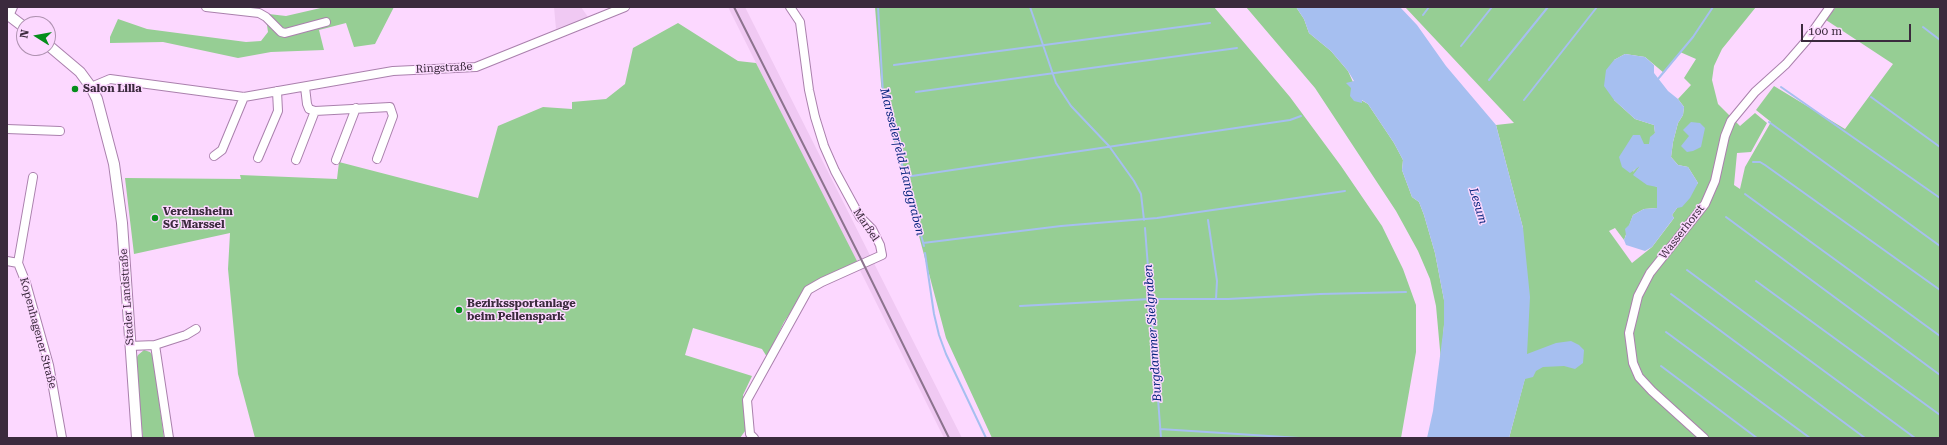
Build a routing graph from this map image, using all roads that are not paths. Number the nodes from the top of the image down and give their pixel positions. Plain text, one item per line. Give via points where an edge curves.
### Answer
1 (206, 7) edge
2 (625, 7) edge
3 (790, 7) edge
4 (1830, 7) edge
5 (251, 9) edge
6 (326, 22) dead end
7 (56, 52) edge
8 (91, 87) junction
9 (305, 87) junction
10 (277, 91) junction
11 (244, 97) junction
12 (356, 108) junction
13 (315, 111) junction
14 (7, 129) edge
15 (60, 131) dead end
16 (214, 156) dead end
17 (258, 158) dead end
18 (377, 159) dead end
19 (296, 160) dead end
20 (336, 160) dead end
21 (33, 177) dead end
22 (7, 261) edge
23 (18, 263) junction
24 (196, 329) dead end
25 (155, 345) junction
26 (130, 346) junction
27 (751, 437) edge
28 (62, 438) edge
29 (137, 438) edge
30 (169, 438) edge
31 (1704, 438) edge

1 - 5 street
2 - 9 street, Ringstraße via 476,67 393,71
3 - 27 street, Marßel via 800,22 815,117 824,146 860,217 872,229 882,256 808,290 747,400
4 - 31 street, Wasserhorst via 1806,41 1786,64 1755,92 1731,121 1715,181 1705,204 1650,274 1638,296 1630,333 1633,363 1639,377
5 - 6 street via 266,17 286,34
7 - 8 street, Stader Landstraße via 80,72
8 - 11 street, Ringstraße via 110,79
8 - 26 street, Stader Landstraße via 97,100 119,193
9 - 10 street, Ringstraße
9 - 13 street via 307,104
10 - 11 street, Ringstraße
10 - 17 street via 278,111
11 - 16 street via 222,150
12 - 13 street
12 - 18 street via 390,107 393,116
12 - 20 street
13 - 19 street
14 - 15 street
21 - 23 street
22 - 23 street, Kopenhagener Straße
23 - 28 street, Kopenhagener Straße via 49,365
24 - 25 street
25 - 26 street
25 - 30 street
26 - 29 street, Stader Landstraße

